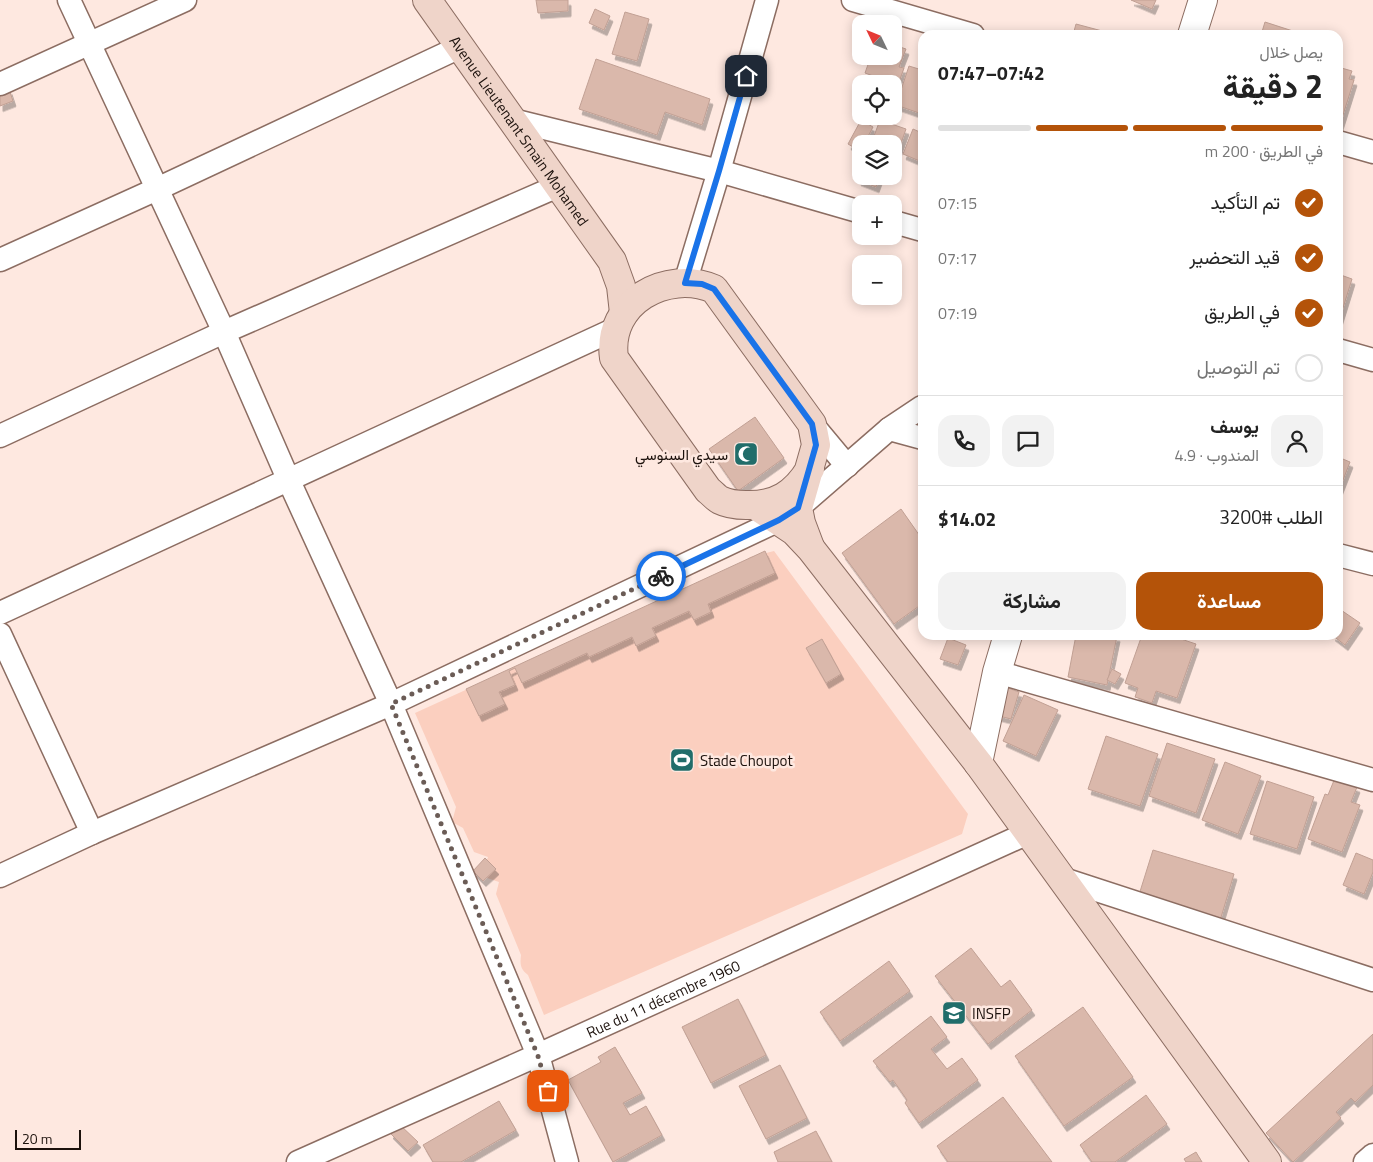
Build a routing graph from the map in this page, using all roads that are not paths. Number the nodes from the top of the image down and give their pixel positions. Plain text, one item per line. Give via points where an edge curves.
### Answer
1 (69, 0) edge
2 (185, 0) edge
3 (427, 0) edge
4 (767, 0) edge
5 (852, 0) edge
6 (1202, 0) edge
7 (956, 30) edge
8 (1193, 30) edge
9 (88, 44) junction
10 (460, 47) junction
11 (0, 84) edge
12 (512, 120) junction
13 (1343, 143) edge
14 (1373, 152) edge
15 (719, 171) junction
16 (558, 186) junction
17 (157, 189) junction
18 (852, 209) edge
19 (902, 224) edge
20 (918, 229) edge
21 (0, 260) edge
22 (612, 261) junction
23 (678, 284) junction
24 (620, 321) junction
25 (224, 332) junction
26 (1343, 351) edge
27 (1373, 360) edge
28 (918, 410) edge
29 (812, 424) junction
30 (889, 429) junction
31 (0, 436) edge
32 (918, 437) edge
33 (847, 466) junction
34 (810, 469) junction
35 (289, 481) junction
36 (755, 505) junction
37 (788, 514) junction
38 (1343, 555) edge
39 (1373, 564) edge
40 (0, 613) edge
41 (0, 634) edge
42 (1007, 640) edge
43 (997, 672) junction
44 (391, 704) junction
45 (978, 763) junction
46 (1373, 780) edge
47 (92, 833) junction
48 (1028, 833) junction
49 (0, 876) edge
50 (1060, 878) junction
51 (1373, 980) edge
52 (538, 1056) junction
53 (1373, 1155) edge
54 (298, 1162) edge
55 (567, 1162) edge
56 (1266, 1162) edge
57 (1365, 1162) edge

1 - 9 street
2 - 9 street
3 - 10 main road, Avenue Lieutenant Smain Mohamed
4 - 15 street
5 - 7 street
6 - 8 street
9 - 11 street
9 - 17 street
10 - 12 main road, Avenue Lieutenant Smain Mohamed
10 - 17 street
12 - 15 street
12 - 16 main road, Avenue Lieutenant Smain Mohamed
13 - 14 street
15 - 18 street
15 - 23 street
16 - 22 main road, Avenue Lieutenant Smain Mohamed
16 - 25 street
17 - 21 street
17 - 25 street
19 - 20 street
22 - 23 main road via 637,278
22 - 24 main road via 621,286
23 - 24 main road via 659,287 642,295
23 - 29 main road via 702,284 714,289
24 - 35 street
24 - 36 main road via 612,344 614,358 708,490 720,500 736,505
25 - 31 street
25 - 35 street
26 - 27 street
28 - 30 street
29 - 33 street
29 - 34 main road via 816,445
30 - 32 street
30 - 33 street
33 - 37 street
34 - 36 main road via 802,482 785,496
34 - 37 main road
35 - 40 street
35 - 44 street
36 - 37 main road
37 - 44 street
37 - 45 main road via 801,523 810,549
38 - 39 street
41 - 47 street
42 - 43 street
43 - 45 street
43 - 46 street
44 - 47 street
44 - 52 street
45 - 48 main road
47 - 49 street
48 - 50 main road
48 - 52 street, Rue du 11 décembre 1960
50 - 51 street
50 - 56 main road
52 - 54 street, Rue du 11 décembre 1960
52 - 55 street
53 - 57 street

